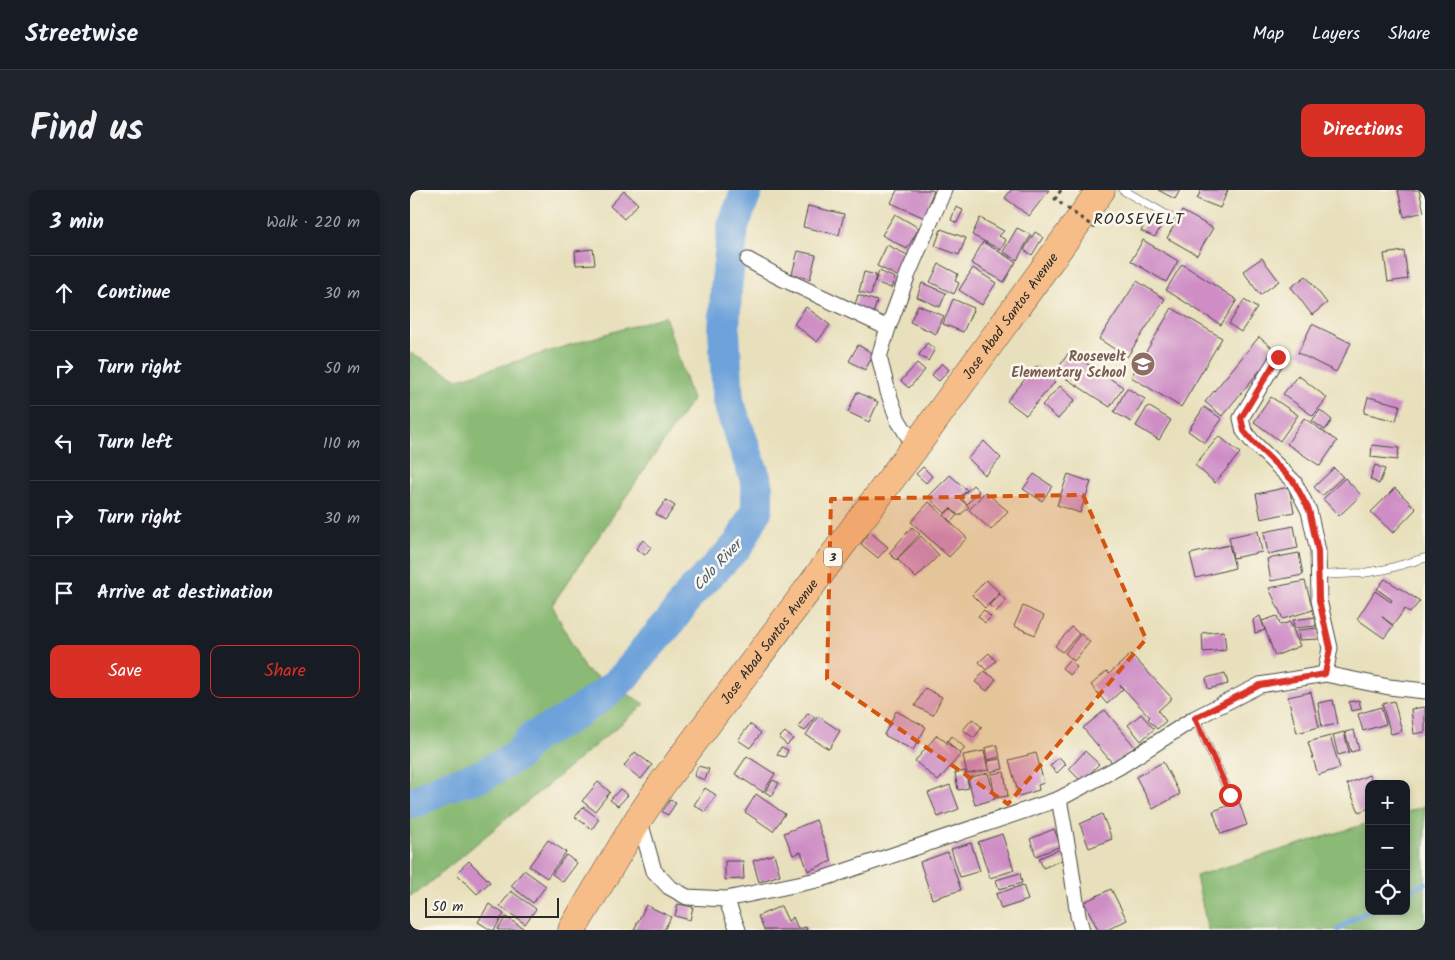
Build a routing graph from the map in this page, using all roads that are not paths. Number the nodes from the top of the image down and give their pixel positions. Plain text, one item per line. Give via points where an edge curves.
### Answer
1 (944, 190) edge
2 (1102, 190) edge
3 (1123, 190) edge
4 (1170, 217) dead end
5 (748, 260) dead end
6 (888, 328) junction
7 (1278, 357) dead end
8 (915, 447) junction
9 (1425, 558) edge
10 (1318, 575) junction
11 (1325, 674) junction
12 (1425, 692) edge
13 (1195, 718) junction
14 (1230, 795) dead end
15 (1059, 799) junction
16 (639, 818) junction
17 (726, 899) junction
18 (572, 930) edge
19 (738, 930) edge
20 (1082, 930) edge

1 - 6 street
2 - 8 highway, Jose Abad Santos Avenue / 3
3 - 4 lane
5 - 6 street
6 - 8 street via 879,357 898,420
7 - 10 street via 1241,418 1244,431 1294,482 1309,510 1318,551
8 - 16 highway, Jose Abad Santos Avenue / 3
9 - 10 lane via 1363,573
10 - 11 street via 1319,600 1330,648
11 - 12 street
11 - 13 street via 1260,685
13 - 14 lane
13 - 15 street via 1120,767
15 - 17 street via 822,878
15 - 20 street
16 - 17 street via 654,871 669,887 687,897
16 - 18 highway, Jose Abad Santos Avenue / 3
17 - 19 street

